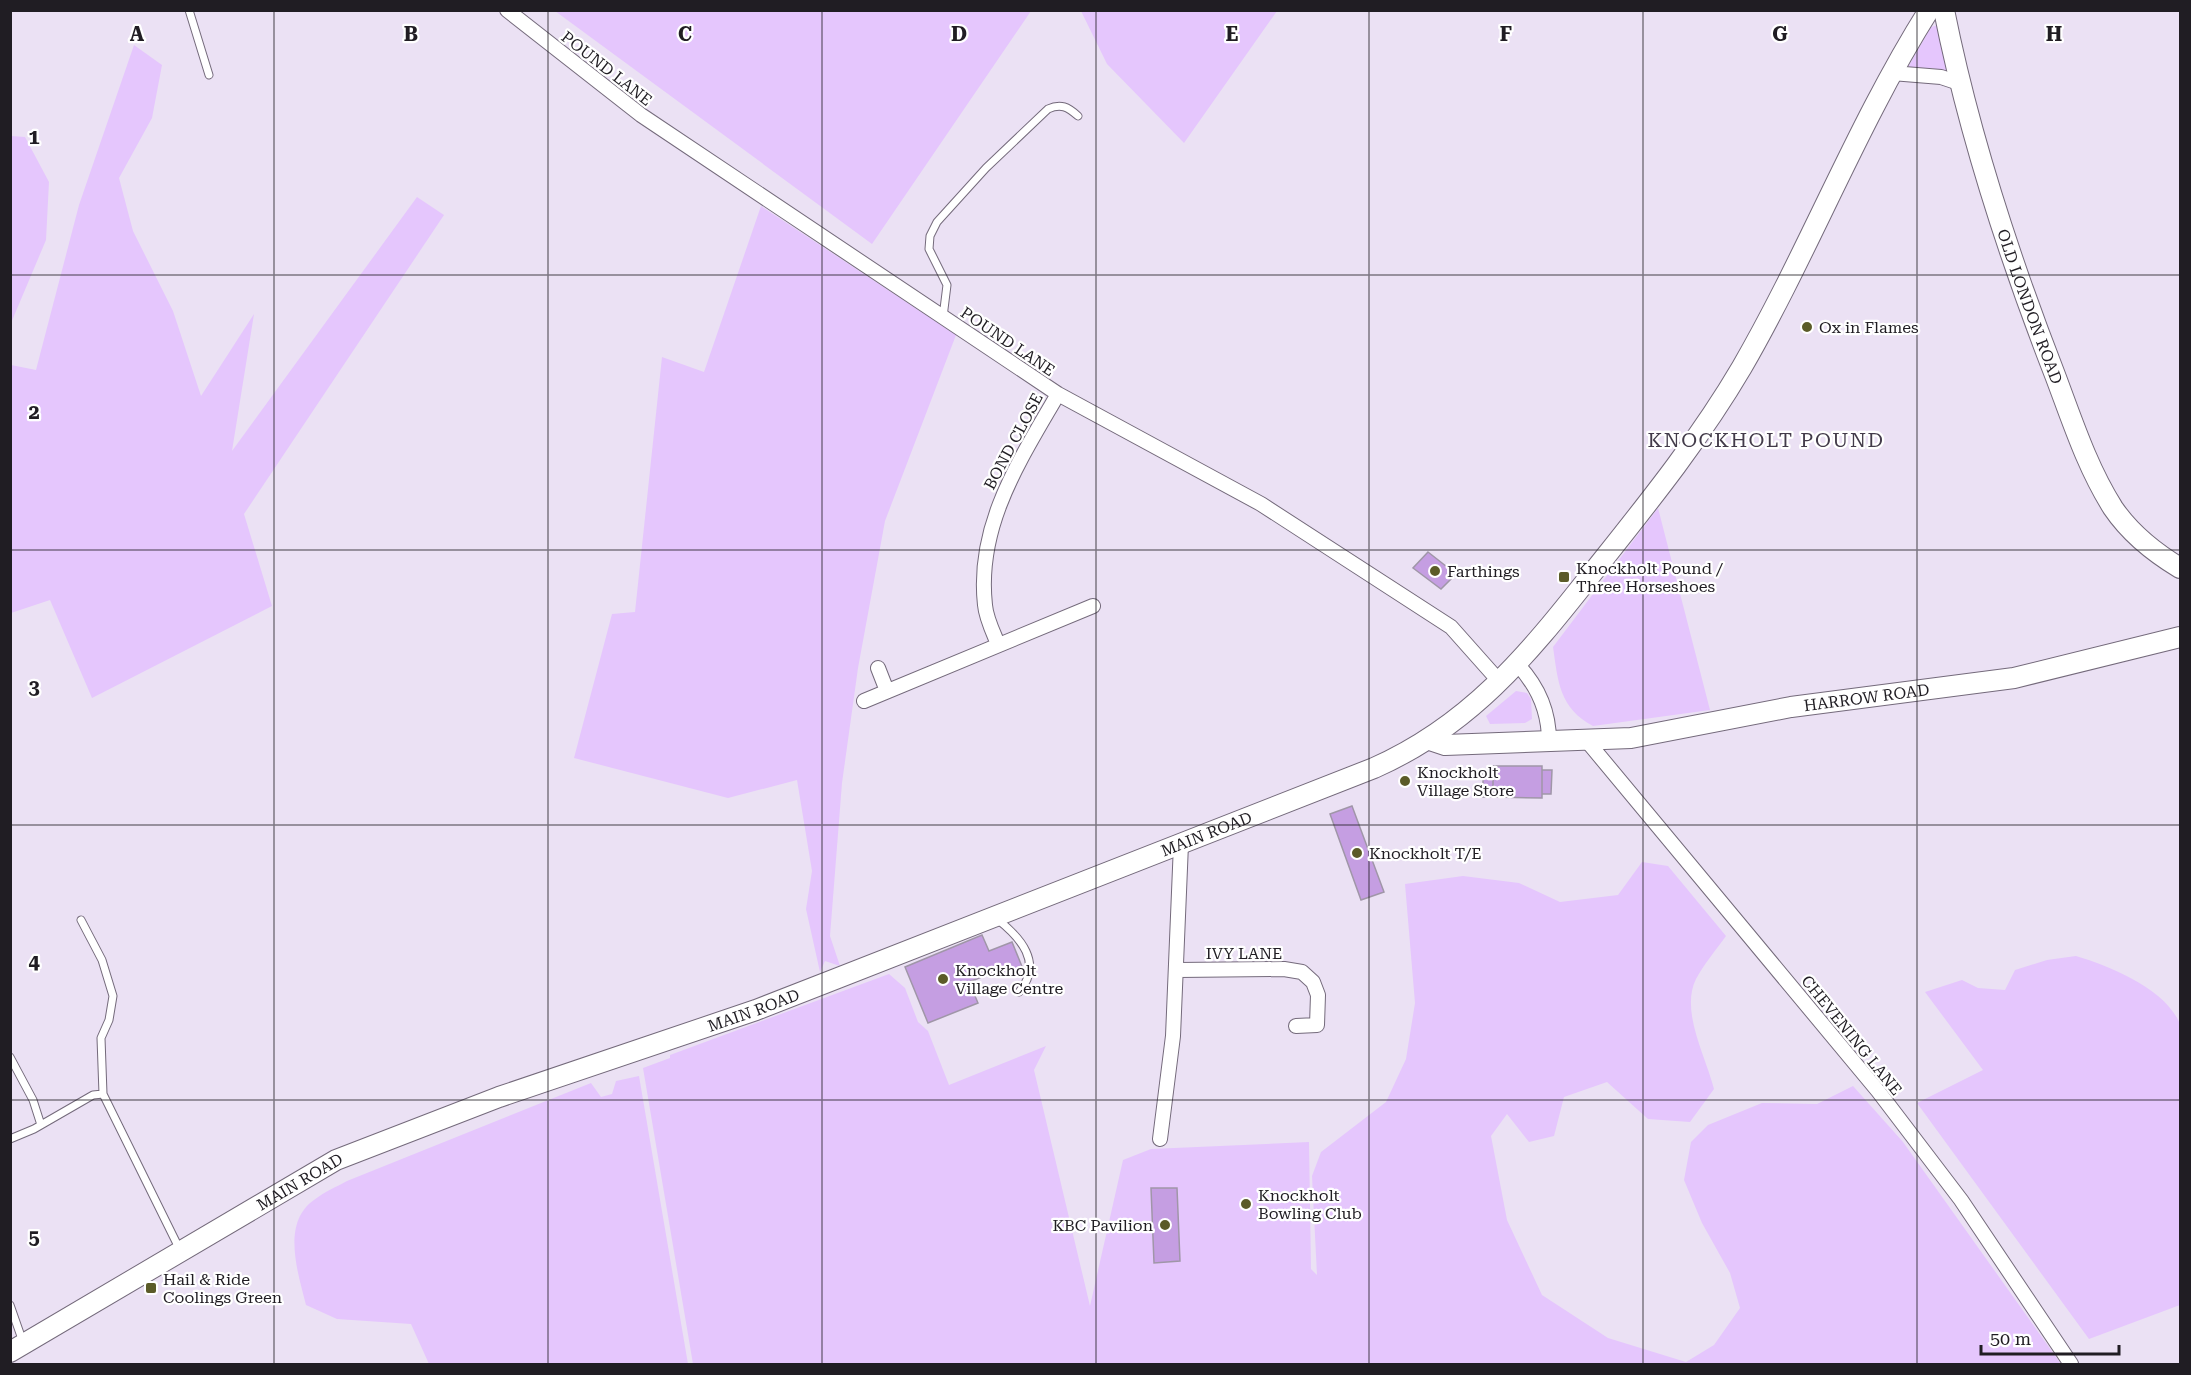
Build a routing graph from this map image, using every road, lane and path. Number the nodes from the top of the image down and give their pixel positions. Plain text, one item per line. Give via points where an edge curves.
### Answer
1 (189, 10) edge
2 (507, 10) edge
3 (1929, 10) edge
4 (1944, 10) edge
5 (1892, 73) junction
6 (208, 75) dead end
7 (1959, 83) junction
8 (1078, 116) dead end
9 (943, 317) junction
10 (1058, 394) junction
11 (2181, 568) edge
12 (1093, 606) dead end
13 (2181, 637) edge
14 (998, 644) junction
15 (1517, 664) junction
16 (878, 668) dead end
17 (1499, 681) junction
18 (887, 691) junction
19 (864, 700) dead end
20 (1430, 740) junction
21 (1549, 741) junction
22 (1587, 741) junction
23 (1181, 844) junction
24 (995, 918) junction
25 (81, 920) dead end
26 (1178, 970) junction
27 (1019, 992) dead end
28 (1296, 1026) dead end
29 (10, 1057) edge
30 (103, 1094) junction
31 (41, 1125) junction
32 (10, 1139) edge
33 (1160, 1139) dead end
34 (181, 1252) junction
35 (10, 1305) edge
36 (17, 1348) edge
37 (2071, 1365) edge

1 - 6 lane
2 - 9 street, POUND LANE via 641,115
3 - 5 street, MAIN ROAD
4 - 7 street, OLD LONDON ROAD
5 - 7 street via 1941,77
5 - 15 street, MAIN ROAD via 1773,310 1709,420 1641,514
7 - 11 street, OLD LONDON ROAD via 2023,291 2093,473 2123,521 2153,550
8 - 9 lane via 1068,107 1057,105 1048,109 937,222 929,249 947,285
9 - 10 street, POUND LANE
10 - 14 street, BOND CLOSE via 1004,489 991,525 985,563 985,606
10 - 17 street, POUND LANE via 1261,504 1452,627
12 - 14 street via 1081,618
13 - 22 street, HARROW ROAD via 2014,678 1791,707 1666,732
14 - 18 street
15 - 17 street, MAIN ROAD
15 - 21 street via 1540,696 1548,720
16 - 18 street
17 - 20 street, MAIN ROAD
18 - 19 street
20 - 21 street, HARROW ROAD via 1445,745
20 - 23 street, MAIN ROAD via 1374,768
21 - 22 street, HARROW ROAD
22 - 37 street, CHEVENING LANE via 1878,1091 1961,1200
23 - 24 street, MAIN ROAD
23 - 26 street
24 - 27 lane via 1024,942 1028,967
24 - 34 street, MAIN ROAD via 756,1010 499,1097 336,1160
25 - 30 lane via 102,960 113,996 101,1038
26 - 28 street, IVY LANE via 1302,972 1313,982 1318,995 1317,1025
26 - 33 street
29 - 31 lane via 33,1100
30 - 31 lane via 93,1095
30 - 34 lane
31 - 32 lane
34 - 36 street, MAIN ROAD
35 - 36 lane

